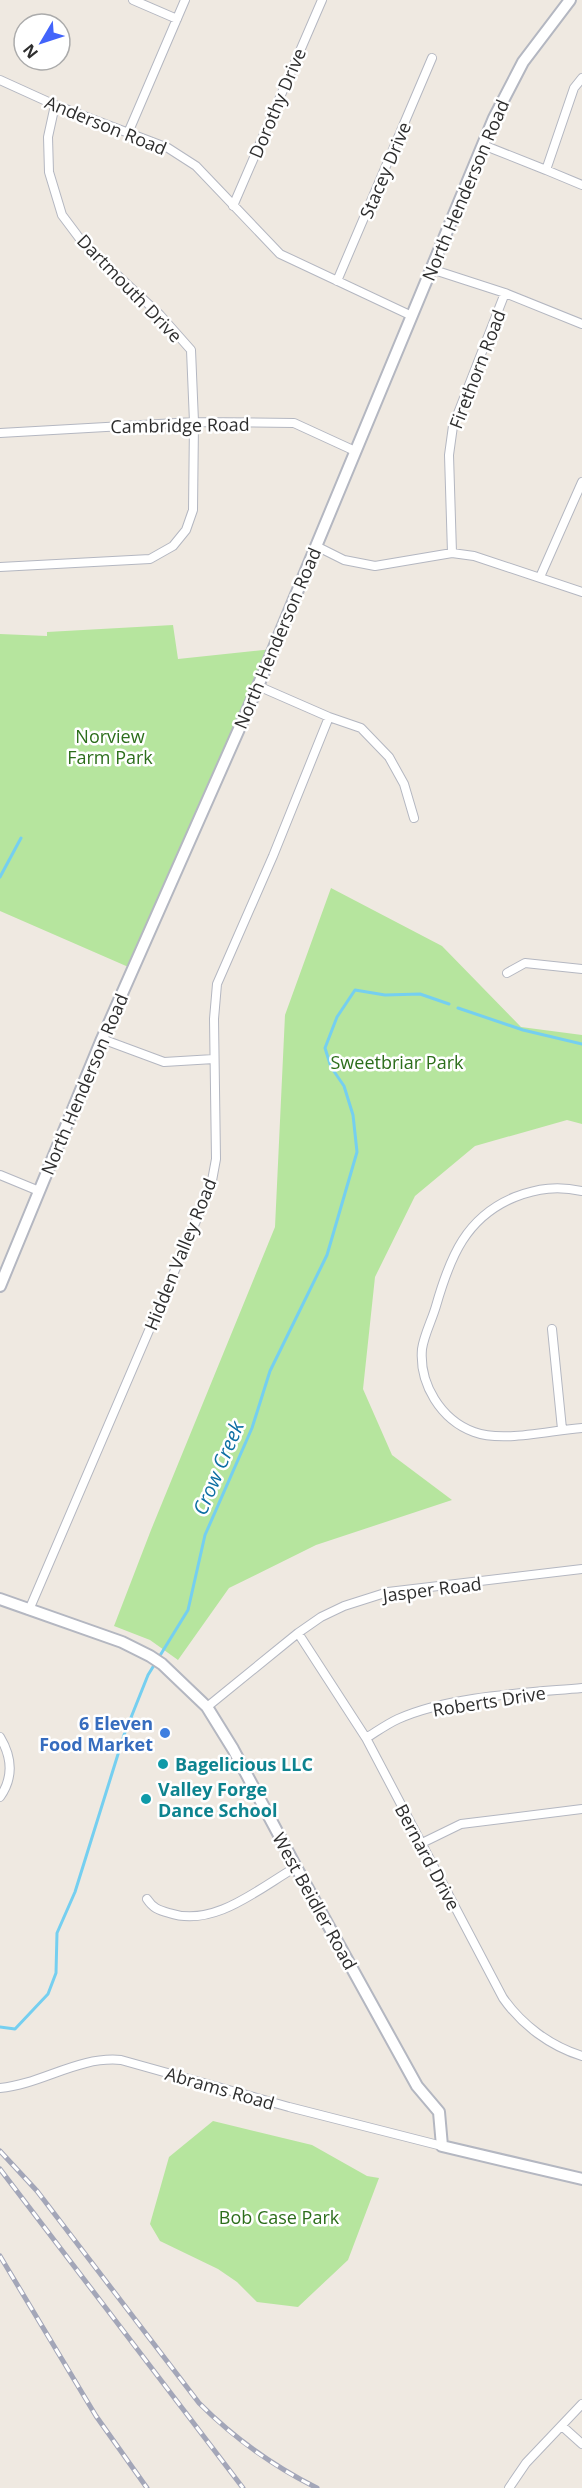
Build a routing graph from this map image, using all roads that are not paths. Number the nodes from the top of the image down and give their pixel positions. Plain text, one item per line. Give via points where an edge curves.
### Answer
1 (134, 0) edge
2 (185, 0) edge
3 (322, 0) edge
4 (570, 0) edge
5 (177, 19) junction
6 (432, 58) dead end
7 (582, 78) edge
8 (0, 80) edge
9 (55, 105) junction
10 (128, 133) junction
11 (483, 145) junction
12 (546, 170) junction
13 (582, 185) edge
14 (233, 206) junction
15 (431, 269) junction
16 (337, 281) junction
17 (505, 293) junction
18 (412, 316) junction
19 (582, 324) edge
20 (194, 422) junction
21 (0, 433) edge
22 (355, 451) junction
23 (582, 482) edge
24 (316, 546) junction
25 (452, 553) junction
26 (0, 567) edge
27 (540, 577) junction
28 (582, 592) edge
29 (258, 686) junction
30 (329, 717) junction
31 (414, 818) dead end
32 (582, 969) edge
33 (507, 973) dead end
34 (102, 1039) junction
35 (214, 1059) junction
36 (0, 1175) edge
37 (39, 1191) junction
38 (582, 1191) edge
39 (0, 1286) edge
40 (552, 1329) dead end
41 (582, 1428) edge
42 (562, 1430) junction
43 (582, 1569) edge
44 (0, 1599) edge
45 (29, 1610) junction
46 (298, 1633) junction
47 (582, 1688) edge
48 (207, 1707) junction
49 (0, 1737) edge
50 (366, 1738) junction
51 (0, 1797) edge
52 (582, 1809) edge
53 (420, 1844) junction
54 (296, 1867) junction
55 (147, 1899) dead end
56 (582, 2056) edge
57 (0, 2088) edge
58 (442, 2145) junction
59 (582, 2179) edge
60 (582, 2404) edge
61 (562, 2426) junction
62 (582, 2444) edge
63 (509, 2488) edge

1 - 5 street
2 - 5 street
3 - 14 street, Dorothy Drive
4 - 11 street, North Henderson Road via 514,77
5 - 10 street
6 - 16 street, Stacey Drive
7 - 12 street via 574,88
8 - 9 street, Anderson Road
9 - 10 street, Anderson Road
9 - 20 street, Dartmouth Drive via 48,137 49,172 62,215 83,243 191,350
10 - 14 street, Anderson Road via 168,148 196,166
11 - 12 street
11 - 15 street, North Henderson Road
12 - 13 street
14 - 16 street, Anderson Road via 280,254
15 - 17 street
15 - 18 street, North Henderson Road
16 - 18 street, Anderson Road
17 - 19 street
17 - 25 street, Firethorn Road via 453,426 449,455
18 - 22 street, North Henderson Road
20 - 21 street, Cambridge Road
20 - 22 street, Cambridge Road via 294,423
20 - 26 street, Dartmouth Drive via 193,510 186,530 173,546 150,559
22 - 24 street, North Henderson Road
23 - 27 street
24 - 25 street via 344,560 375,566
24 - 29 street, North Henderson Road
25 - 27 street
27 - 28 street
29 - 30 street
29 - 34 street, North Henderson Road
30 - 31 street via 361,728 389,757 404,784
30 - 35 street, Hidden Valley Road via 220,975 214,1001
32 - 33 street via 525,963
34 - 35 street via 164,1062
34 - 37 street, North Henderson Road
35 - 45 street, Hidden Valley Road via 216,1159 211,1186
36 - 37 street
37 - 39 street, North Henderson Road
38 - 42 street via 562,1187 535,1190 498,1204 479,1219 465,1235 451,1263 422,1346 428,1386 438,1406 453,1422 475,1433 519,1436
40 - 42 street
41 - 42 street
43 - 46 street, Jasper Road via 388,1592 344,1606
44 - 45 street, West Beidler Road
45 - 48 street, West Beidler Road via 122,1642 150,1656
46 - 48 street, Jasper Road
46 - 50 street, Bernard Drive
47 - 50 street, Roberts Drive via 446,1704 399,1719
48 - 54 street, West Beidler Road
49 - 51 street via 11,1767
50 - 53 street, Bernard Drive
52 - 53 street via 462,1824
53 - 56 street, Bernard Drive via 508,2005 526,2025 552,2043
54 - 55 street via 225,1909 201,1917 187,1918 154,1909
54 - 58 street, West Beidler Road via 417,2086 439,2112
57 - 58 street, Abrams Road via 85,2062 109,2059
58 - 59 street
60 - 61 street
61 - 62 street
61 - 63 street via 526,2463

